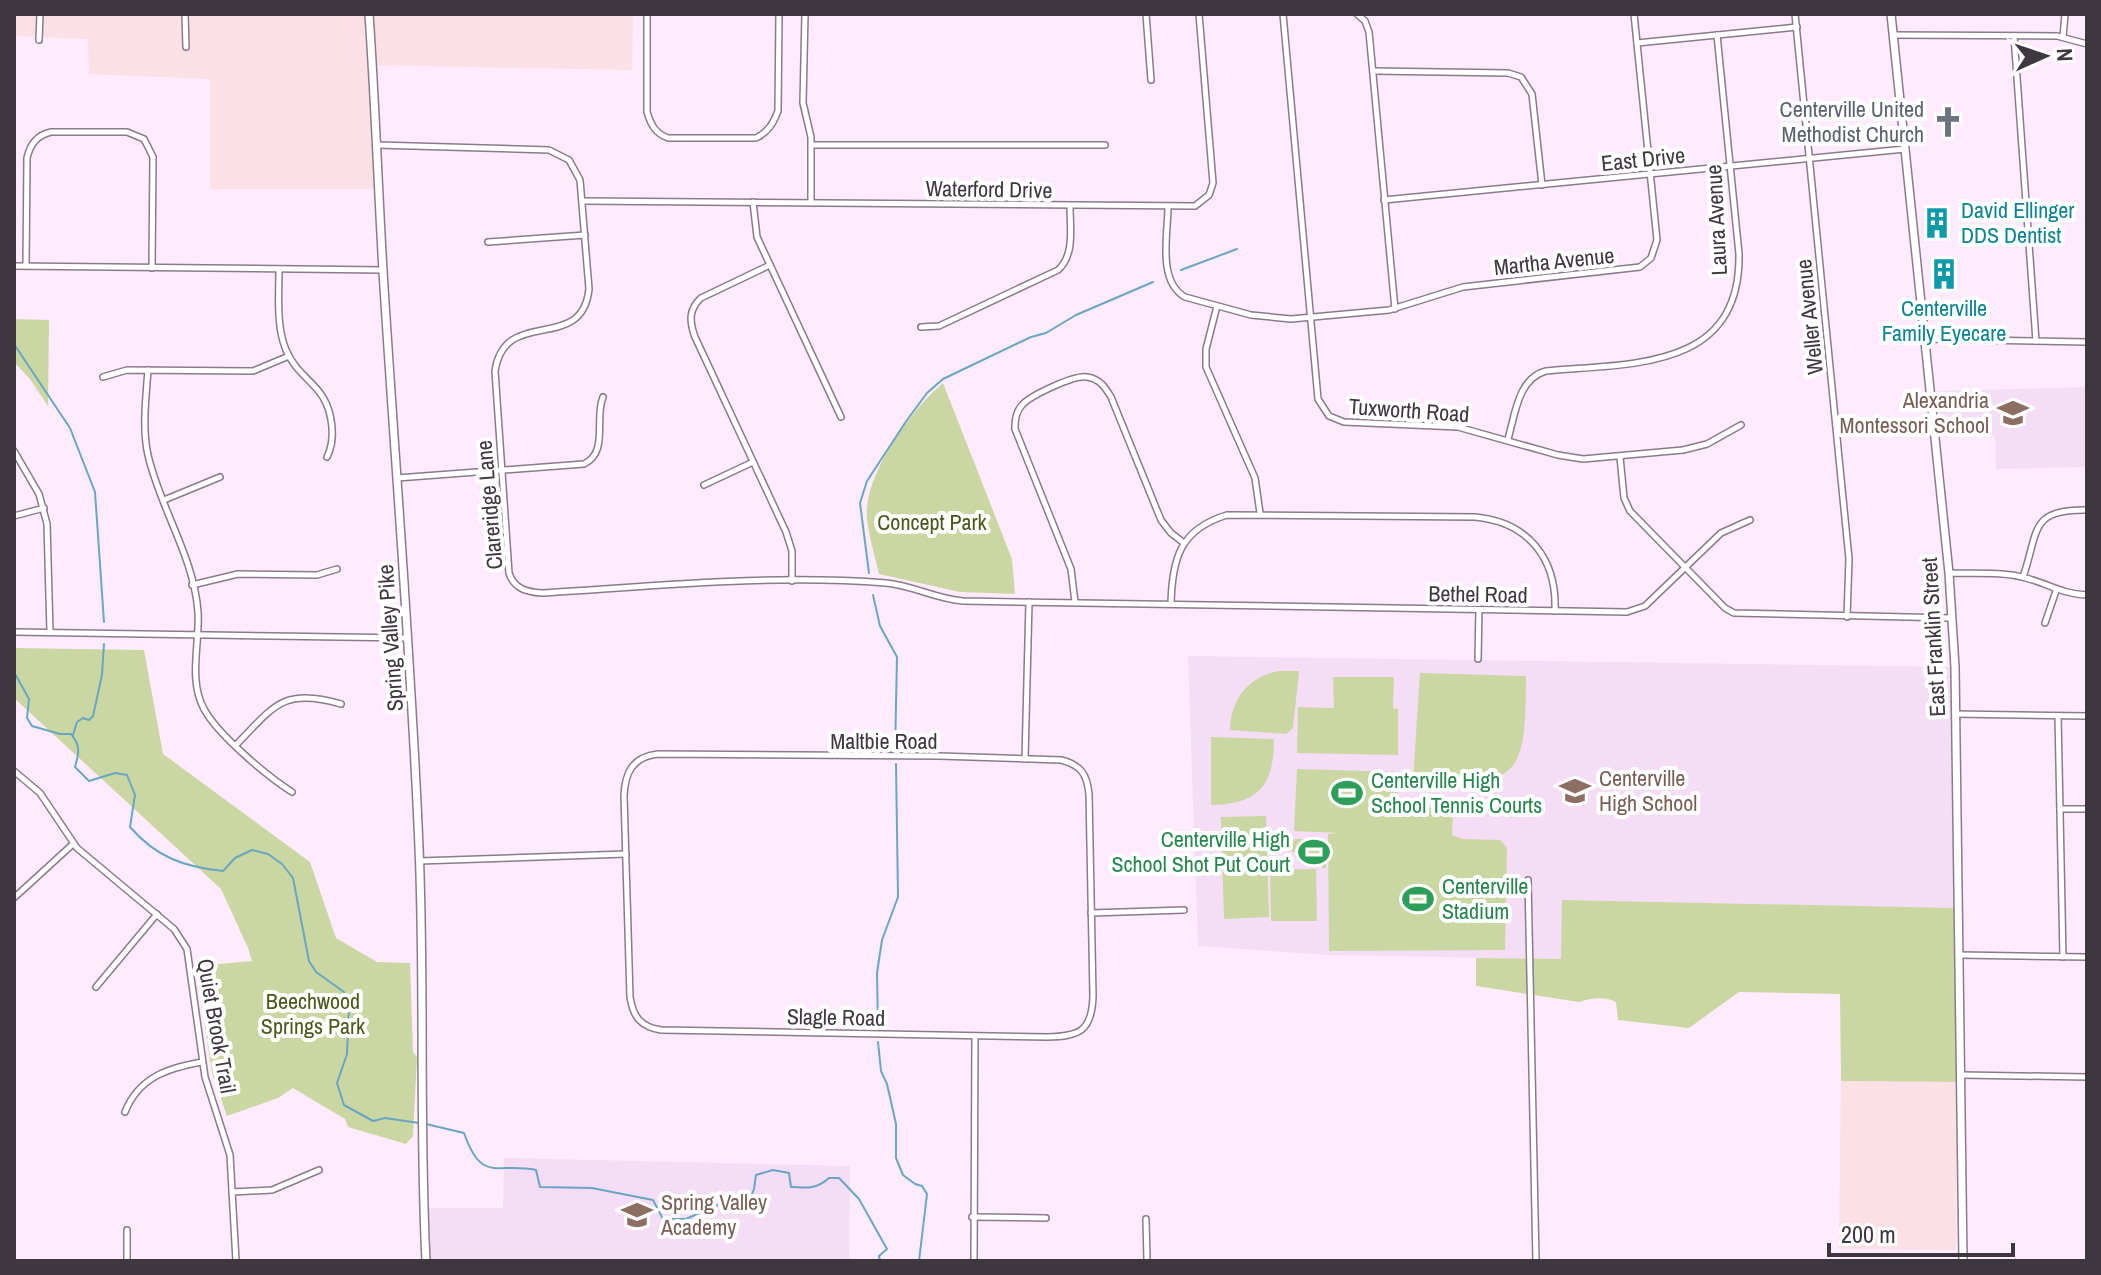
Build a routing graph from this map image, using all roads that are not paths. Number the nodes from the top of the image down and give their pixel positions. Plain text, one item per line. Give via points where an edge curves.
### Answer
1 (40, 14) edge
2 (185, 14) edge
3 (369, 14) edge
4 (647, 14) edge
5 (779, 14) edge
6 (805, 14) edge
7 (1146, 14) edge
8 (1199, 14) edge
9 (1283, 14) edge
10 (1357, 14) edge
11 (1634, 14) edge
12 (1795, 14) edge
13 (1891, 14) edge
14 (2065, 14) edge
15 (1797, 27) junction
16 (1717, 35) junction
17 (1893, 35) junction
18 (2014, 36) junction
19 (2063, 37) junction
20 (39, 40) dead end
21 (1637, 43) junction
22 (2087, 44) edge
23 (186, 47) dead end
24 (1373, 71) junction
25 (1151, 80) dead end
26 (377, 145) junction
27 (812, 145) junction
28 (1105, 145) dead end
29 (1905, 149) junction
30 (1809, 159) junction
31 (1730, 167) junction
32 (1650, 175) junction
33 (1542, 185) junction
34 (1384, 200) junction
35 (583, 201) junction
36 (753, 202) junction
37 (811, 203) junction
38 (1070, 206) junction
39 (1168, 207) junction
40 (585, 235) junction
41 (488, 242) dead end
42 (770, 265) junction
43 (14, 266) edge
44 (26, 266) junction
45 (152, 268) junction
46 (279, 270) junction
47 (383, 270) junction
48 (1217, 306) junction
49 (1395, 309) junction
50 (1310, 317) junction
51 (921, 327) dead end
52 (1923, 339) junction
53 (2036, 341) junction
54 (2087, 342) edge
55 (289, 356) junction
56 (148, 370) junction
57 (103, 377) dead end
58 (603, 397) dead end
59 (841, 417) dead end
60 (1741, 425) dead end
61 (1508, 439) junction
62 (14, 451) edge
63 (327, 457) dead end
64 (1620, 457) junction
65 (753, 462) junction
66 (501, 471) junction
67 (220, 477) dead end
68 (397, 478) junction
69 (704, 485) dead end
70 (164, 500) junction
71 (44, 508) junction
72 (2087, 510) edge
73 (1260, 513) junction
74 (14, 516) edge
75 (1750, 520) dead end
76 (1184, 543) junction
77 (1685, 568) junction
78 (337, 569) dead end
79 (1949, 573) junction
80 (2023, 577) junction
81 (792, 581) junction
82 (192, 585) junction
83 (2056, 591) junction
84 (2087, 595) edge
85 (1029, 602) junction
86 (1075, 602) junction
87 (1171, 604) junction
88 (1479, 610) junction
89 (1555, 611) junction
90 (1847, 617) junction
91 (1951, 618) junction
92 (2045, 623) dead end
93 (14, 632) edge
94 (50, 632) junction
95 (198, 635) junction
96 (409, 638) junction
97 (1478, 659) dead end
98 (341, 704) dead end
99 (1955, 714) junction
100 (2058, 716) junction
101 (2087, 716) edge
102 (236, 745) junction
103 (1025, 759) junction
104 (14, 771) edge
105 (292, 792) dead end
106 (2060, 809) junction
107 (2087, 809) edge
108 (73, 844) junction
109 (626, 854) junction
110 (419, 861) junction
111 (1528, 880) dead end
112 (15, 897) edge
113 (1184, 910) dead end
114 (1091, 913) junction
115 (157, 914) junction
116 (1960, 955) junction
117 (2063, 957) junction
118 (2087, 957) edge
119 (96, 987) dead end
120 (975, 1036) junction
121 (202, 1062) junction
122 (1962, 1075) junction
123 (2087, 1077) edge
124 (125, 1112) dead end
125 (319, 1170) dead end
126 (232, 1192) junction
127 (972, 1217) junction
128 (1046, 1218) dead end
129 (1146, 1219) dead end
130 (127, 1230) dead end
131 (127, 1261) edge
132 (236, 1261) edge
133 (426, 1261) edge
134 (974, 1261) edge
135 (1147, 1261) edge
136 (1536, 1261) edge
137 (1963, 1261) edge

1 - 20 street
2 - 23 street
3 - 26 street, Spring Valley Pike
4 - 5 street via 647,112 658,134 668,138 756,138 765,133 778,111
6 - 27 street via 803,103
7 - 25 street
8 - 39 street, Waterford Drive via 1213,183 1200,203
9 - 50 street, Tuxworth Road
10 - 24 street via 1369,32
11 - 21 street, Martha Avenue
12 - 15 street, Weller Avenue
13 - 17 street, East Franklin Street
14 - 19 street
15 - 16 street
15 - 30 street, Weller Avenue
16 - 21 street
16 - 31 street, Laura Avenue
17 - 18 street
17 - 29 street, East Franklin Street
18 - 19 street
18 - 53 street
19 - 22 street
21 - 32 street, Martha Avenue
24 - 33 street via 1521,77 1532,94
24 - 34 street
26 - 35 street, Clareridge Lane via 549,150 575,168
26 - 47 street, Spring Valley Pike
27 - 28 street
27 - 37 street
29 - 30 street, East Drive
29 - 52 street, East Franklin Street
30 - 31 street, East Drive
30 - 90 street, Weller Avenue via 1849,559
31 - 32 street, East Drive
31 - 61 street, Laura Avenue via 1738,275 1728,309 1716,326 1701,341 1668,357 1540,373 1525,386
32 - 33 street, East Drive
32 - 49 street, Martha Avenue via 1656,245 1640,267 1463,287
33 - 34 street, East Drive
34 - 49 street
35 - 36 street, Waterford Drive
35 - 40 street, Clareridge Lane
36 - 37 street, Waterford Drive
36 - 42 street via 754,227
37 - 38 street, Waterford Drive
38 - 39 street, Waterford Drive
38 - 51 street via 1070,250 1058,270 939,326
39 - 48 street, Martha Avenue via 1169,281 1182,296
40 - 41 street
40 - 66 street, Clareridge Lane via 589,289 582,311 559,328 518,335 498,355
42 - 59 street
42 - 65 street via 701,298 691,314 695,337
43 - 44 street
44 - 45 street
44 - 45 street via 27,158 33,142 51,132 127,132 144,139 153,157
45 - 46 street
46 - 47 street
46 - 55 street via 281,329
47 - 68 street, Spring Valley Pike
48 - 50 street, Martha Avenue via 1271,318
48 - 73 street via 1206,367 1255,478
49 - 50 street, Martha Avenue
50 - 61 street, Tuxworth Road via 1318,399 1332,419 1443,425
52 - 53 street
52 - 79 street, East Franklin Street
53 - 54 street
55 - 56 street via 253,371
55 - 63 street via 329,406 333,440
56 - 57 street
56 - 70 street via 147,448
58 - 66 street via 592,460 578,466
60 - 64 street, Tuxworth Road via 1696,448
61 - 64 street, Tuxworth Road via 1571,457
62 - 71 street
64 - 77 street via 1627,506
65 - 69 street
65 - 81 street via 790,541
66 - 68 street
66 - 81 street, Clareridge Lane via 509,573 526,591
67 - 70 street
68 - 96 street, Spring Valley Pike
70 - 82 street
71 - 74 street
71 - 94 street
72 - 80 street via 2059,510 2044,518
73 - 76 street via 1216,518
73 - 89 street via 1495,520 1518,531 1542,554 1553,579
75 - 77 street, Bethel Road via 1721,533
76 - 86 street via 1161,520 1101,383 1078,377 1031,398 1017,412 1015,429 1071,569
76 - 87 street via 1173,571
77 - 89 street, Bethel Road via 1635,611
77 - 90 street via 1734,613
78 - 82 street via 317,575 238,574
79 - 80 street
79 - 91 street, East Franklin Street
80 - 83 street
81 - 85 street, Clareridge Lane via 886,583 949,600
82 - 95 street
83 - 84 street
83 - 92 street
85 - 86 street, Clareridge Lane
85 - 103 street
86 - 87 street, Clareridge Lane
87 - 88 street, Bethel Road
88 - 89 street, Bethel Road
88 - 97 street
90 - 91 street
91 - 99 street, East Franklin Street
93 - 94 street
94 - 95 street
95 - 96 street
95 - 102 street via 198,695 204,710
96 - 110 street, Spring Valley Pike
98 - 102 street via 309,696 282,702
99 - 100 street
99 - 116 street, East Franklin Street
100 - 101 street
100 - 106 street
102 - 105 street
103 - 109 street, Maltbie Road via 649,755 633,765 626,778
103 - 114 street, Maltbie Road via 1071,763 1087,781
104 - 108 street, Quiet Brook Trail via 40,793
106 - 107 street
106 - 117 street
108 - 112 street
108 - 115 street, Quiet Brook Trail
109 - 110 street
109 - 120 street, Slagle Road via 630,997 645,1026
110 - 133 street, Spring Valley Pike
111 - 136 street
113 - 114 street
114 - 120 street, Slagle Road via 1092,1010 1085,1028 1066,1037
115 - 119 street
115 - 121 street, Quiet Brook Trail via 187,949
116 - 117 street
116 - 122 street, East Franklin Street
117 - 118 street
120 - 127 street
121 - 124 street via 158,1074 133,1096
121 - 126 street, Quiet Brook Trail via 230,1155
122 - 123 street
122 - 137 street, East Franklin Street
125 - 126 street via 272,1190
126 - 132 street, Quiet Brook Trail
127 - 128 street
127 - 134 street
129 - 135 street
130 - 131 street

